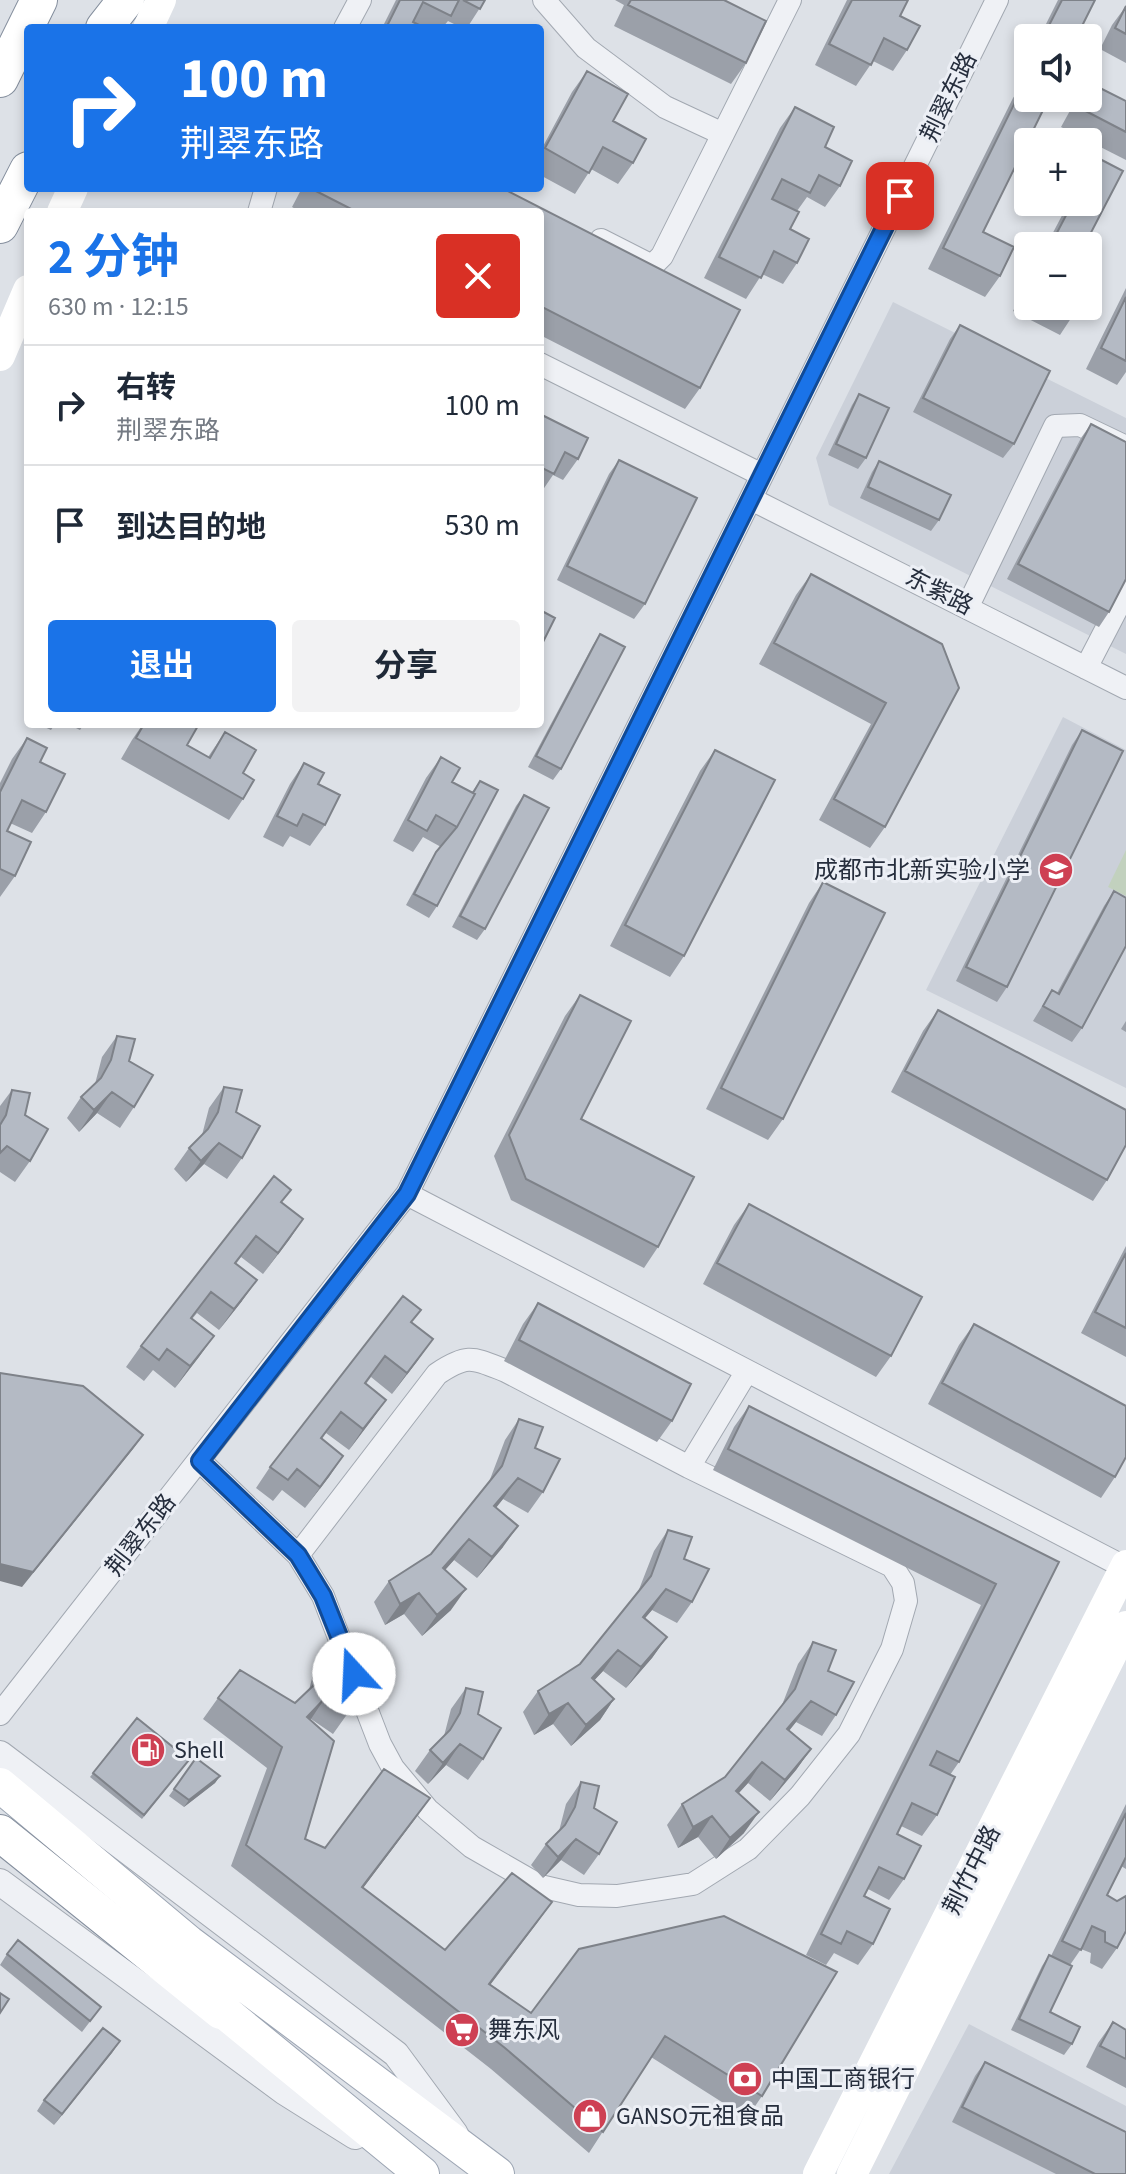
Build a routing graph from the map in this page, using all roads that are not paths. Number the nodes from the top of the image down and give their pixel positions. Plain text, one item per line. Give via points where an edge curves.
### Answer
1 (39, 0) edge
2 (113, 0) edge
3 (126, 0) edge
4 (161, 0) edge
5 (360, 0) edge
6 (544, 0) edge
7 (997, 0) edge
8 (784, 2) edge
9 (27, 24) edge
10 (104, 24) edge
11 (105, 24) edge
12 (150, 24) edge
13 (347, 24) edge
14 (24, 30) edge
15 (0, 79) edge
16 (723, 134) junction
17 (24, 178) edge
18 (0, 225) edge
19 (584, 232) edge
20 (24, 299) edge
21 (0, 356) edge
22 (544, 366) edge
23 (1126, 447) edge
24 (762, 475) junction
25 (751, 499) junction
26 (1126, 591) edge
27 (968, 606) junction
28 (1086, 668) junction
29 (1126, 688) edge
30 (407, 1194) junction
31 (747, 1371) junction
32 (200, 1461) junction
33 (689, 1467) junction
34 (298, 1555) junction
35 (1126, 1567) edge
36 (1126, 1626) edge
37 (0, 1714) edge
38 (0, 1754) edge
39 (8, 1811) edge
40 (0, 1882) edge
41 (221, 2011) joint
42 (469, 2153) junction
43 (420, 2174) edge
44 (497, 2174) edge
45 (818, 2174) edge
46 (852, 2174) edge

1 - 9 highway
2 - 10 highway
3 - 11 highway
4 - 12 main road
5 - 13 street
6 - 16 street via 586,48 665,107
7 - 24 street, 荆翠东路
8 - 16 street
14 - 15 highway
16 - 19 street via 662,256 652,266
17 - 18 highway
20 - 21 main road
22 - 24 street
23 - 27 street via 1080,425 1055,426
24 - 25 street, 荆翠东路
25 - 27 street, 东紫路
25 - 30 street, 荆翠东路
26 - 28 street
27 - 28 street, 东紫路
28 - 29 street, 东紫路
30 - 31 street
30 - 32 street, 荆翠东路
31 - 33 street
31 - 35 street
32 - 34 street
32 - 37 street, 荆翠东路
33 - 34 street via 506,1371 459,1359 437,1374
33 - 34 street via 892,1566 906,1601 892,1649 849,1734 800,1796 748,1849 693,1884 617,1896 579,1895 540,1886 472,1847 428,1810 393,1768 335,1624
35 - 45 main road, 荆竹中路
36 - 46 main road, 荆竹中路
38 - 42 street via 396,2054
39 - 41 highway
39 - 42 main road
40 - 43 street via 285,2092
41 - 43 main road
42 - 44 main road

